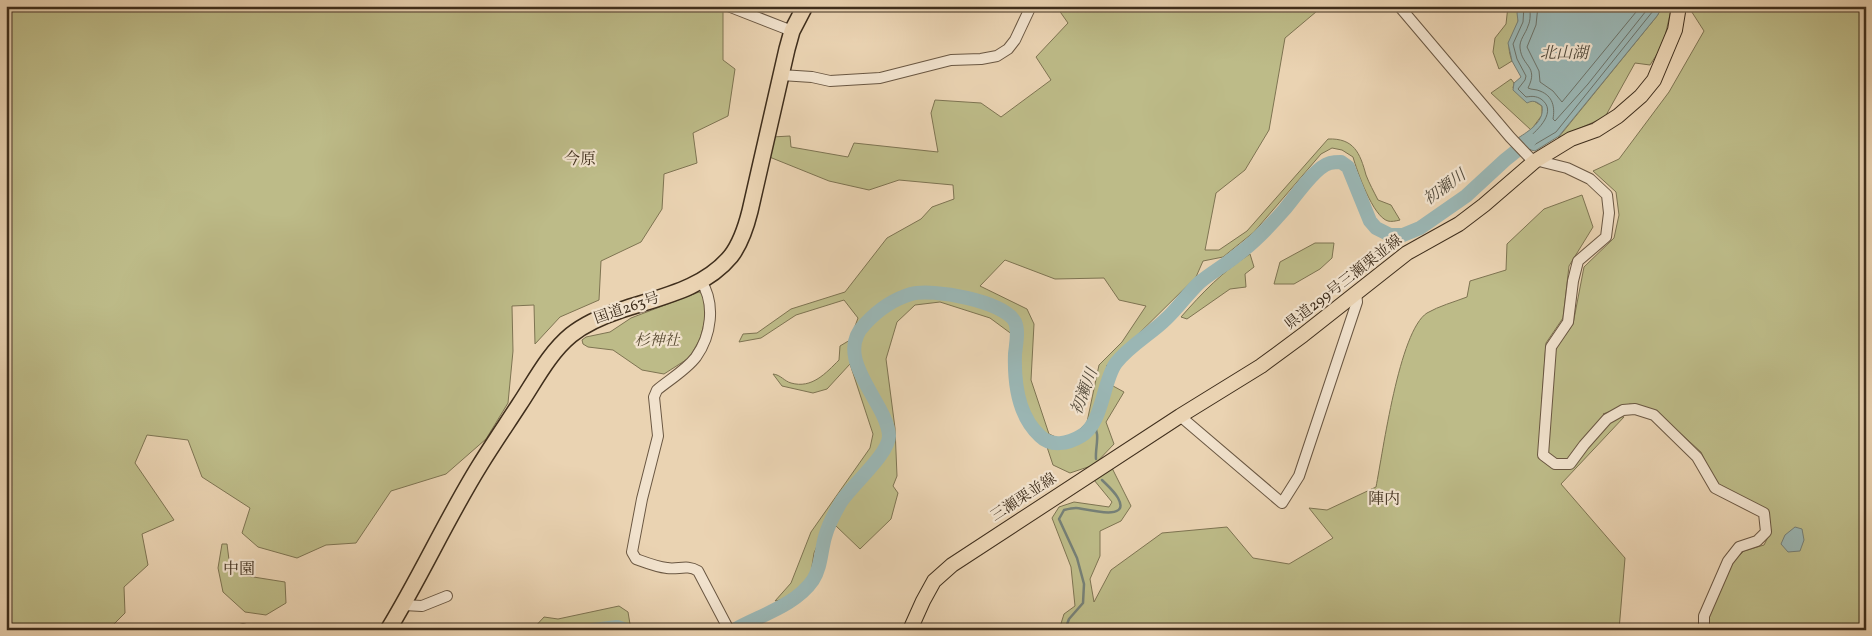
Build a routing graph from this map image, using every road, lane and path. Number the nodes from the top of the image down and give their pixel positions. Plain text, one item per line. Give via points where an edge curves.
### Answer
1 (728, 6) edge
2 (805, 6) edge
3 (1031, 6) edge
4 (1399, 6) edge
5 (1678, 6) edge
6 (792, 31) junction
7 (781, 76) junction
8 (1533, 160) junction
9 (701, 281) junction
10 (1356, 292) junction
11 (1180, 416) junction
12 (447, 596) dead end
13 (404, 605) junction
14 (727, 625) edge
15 (388, 630) edge
16 (910, 630) edge
17 (1704, 630) edge

1 - 6 street
2 - 6 highway, 国道263号
3 - 7 street via 1016,40 997,56 951,60 880,78 830,81
4 - 8 street
5 - 8 main road, 県道299号三瀬栗並線 via 1675,30 1654,80 1641,96 1596,130 1571,139
6 - 7 highway, 国道263号
7 - 9 highway, 国道263号 via 744,233 731,255
8 - 10 main road, 県道299号三瀬栗並線 via 1478,210 1407,252
8 - 17 street via 1567,168 1590,179 1607,195 1609,213 1606,237 1578,261 1568,322 1551,348 1543,455 1555,464 1570,464 1607,419 1623,410 1635,409 1654,415 1697,457 1715,488 1764,513 1766,532 1757,541 1739,547 1728,561 1704,616
9 - 13 highway, 国道263号 via 591,321 560,346 480,466
9 - 14 street via 706,288 710,314 707,338 695,358 657,390 654,397 658,436 632,552 636,559 653,565 698,571
10 - 11 main road, 県道299号三瀬栗並線 via 1261,366
10 - 11 street via 1357,302 1299,476 1282,502
11 - 16 main road, 三瀬栗並線 via 952,565 934,581
12 - 13 street via 422,606
13 - 15 highway, 国道263号

